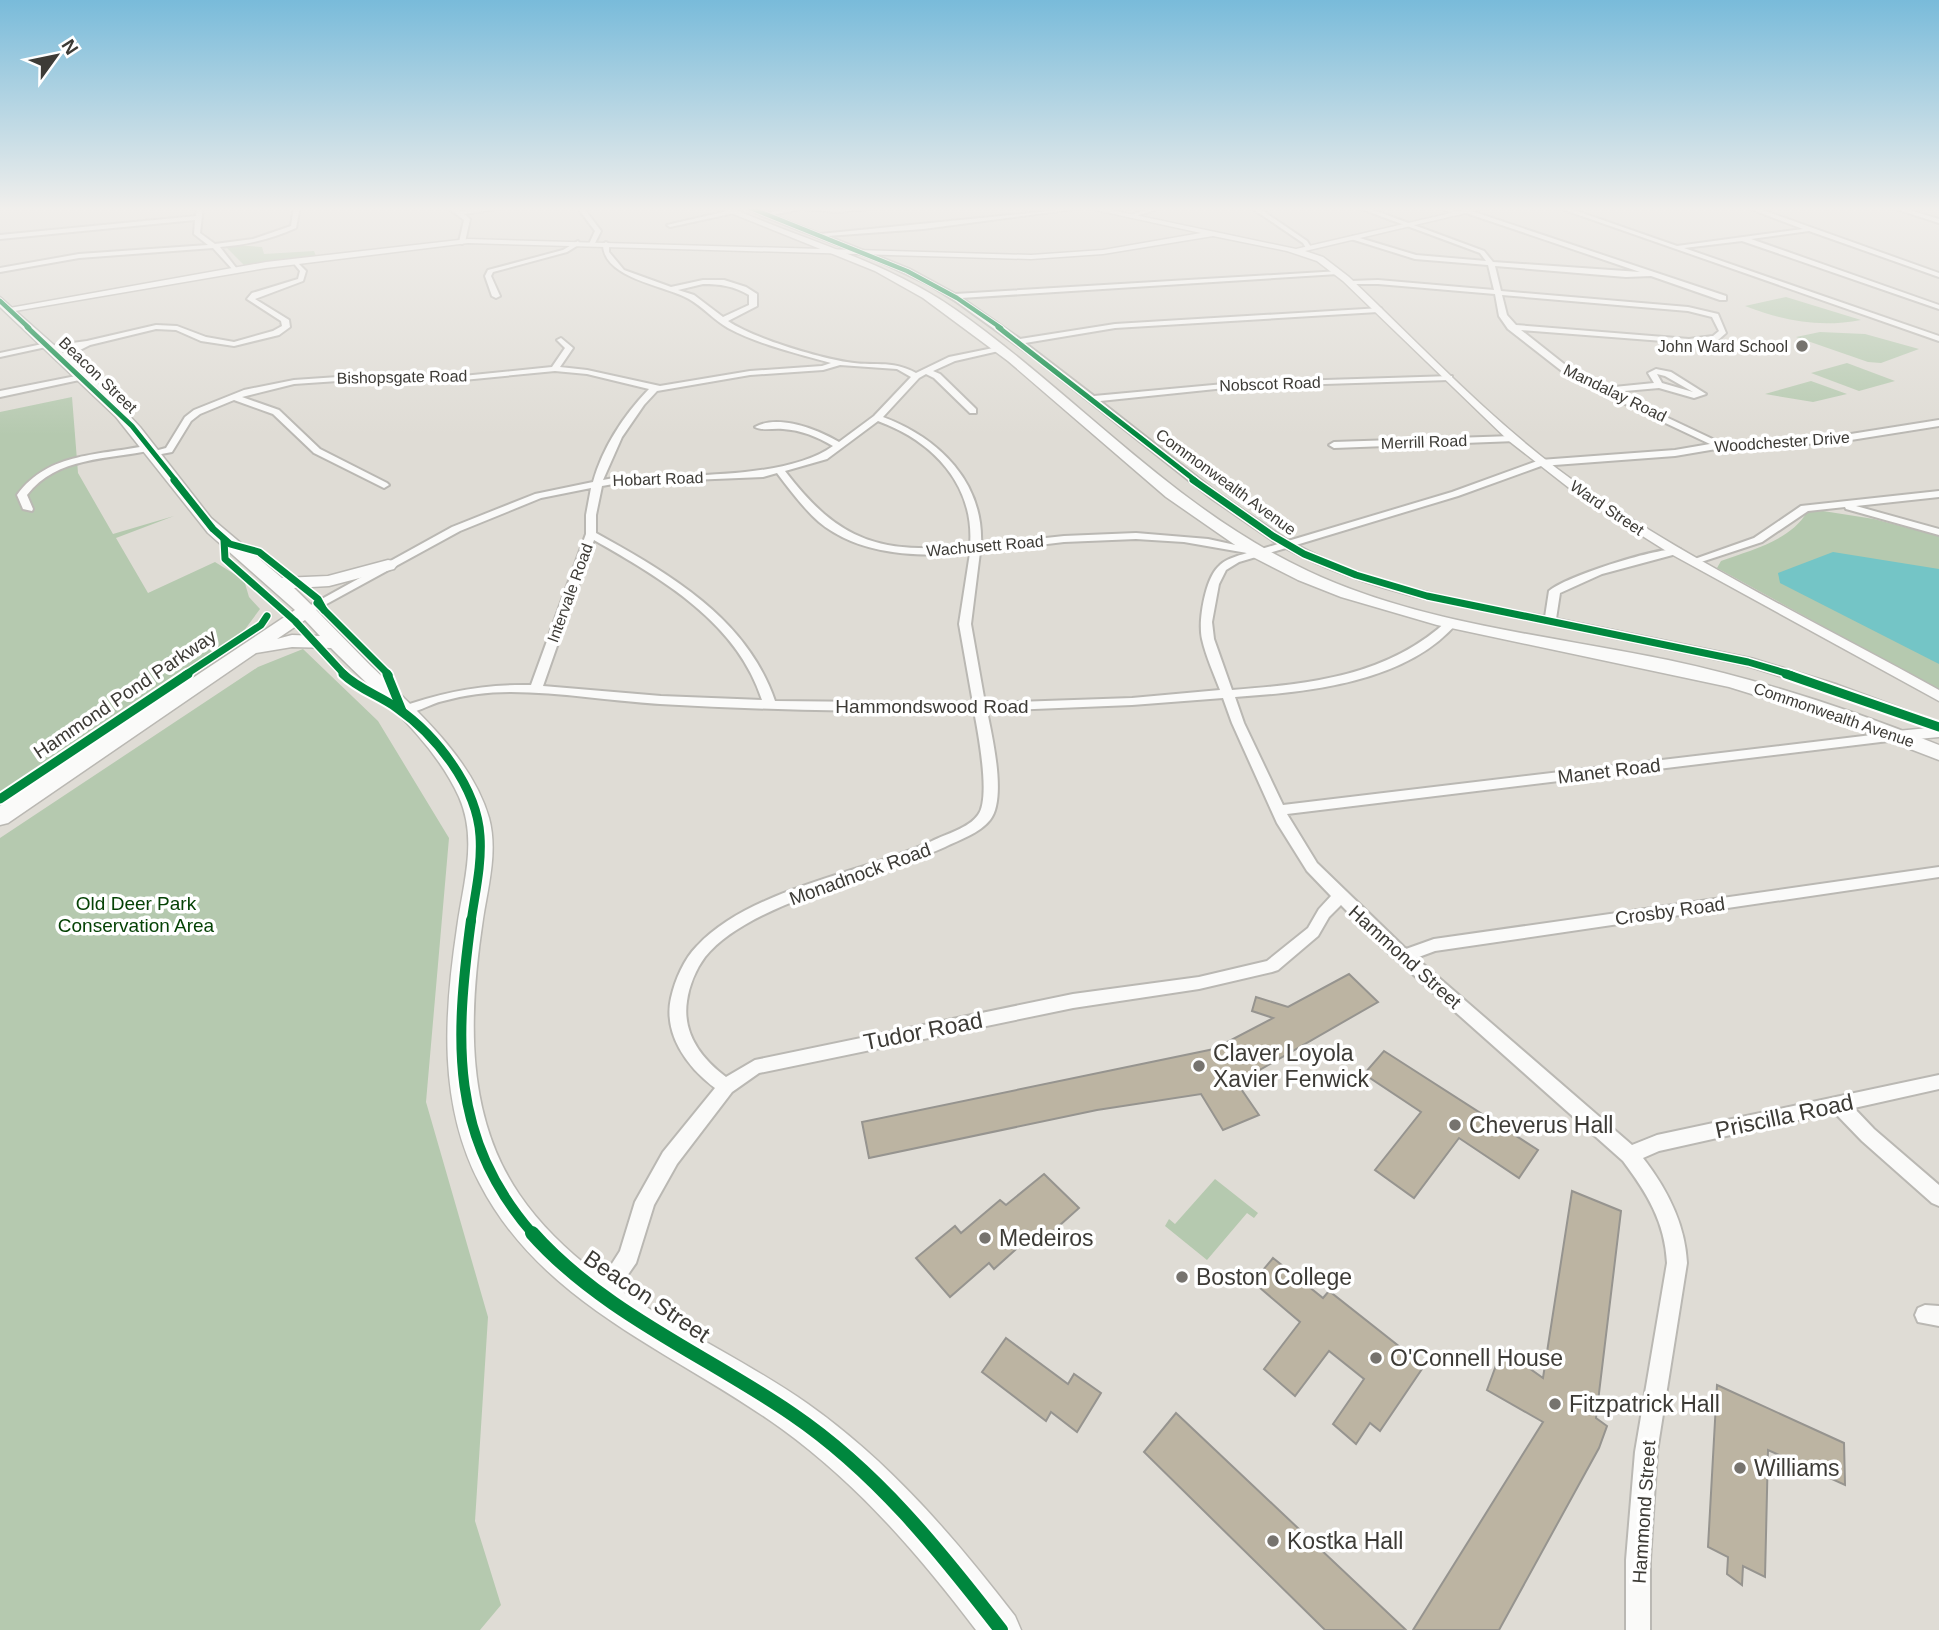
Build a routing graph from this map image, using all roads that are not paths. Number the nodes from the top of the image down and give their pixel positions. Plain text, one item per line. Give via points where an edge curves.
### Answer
1 (145, 283) edge
2 (292, 283) edge
3 (491, 283) edge
4 (656, 283) edge
5 (696, 283) edge
6 (723, 283) edge
7 (904, 283) edge
8 (929, 283) edge
9 (1161, 283) edge
10 (1350, 283) edge
11 (1391, 283) edge
12 (1494, 283) edge
13 (1678, 283) edge
14 (1776, 283) edge
15 (1870, 283) edge
16 (672, 289) junction
17 (1496, 292) junction
18 (496, 296) dead end
19 (954, 296) junction
20 (1723, 298) dead end
21 (5, 305) edge
22 (1939, 307) edge
23 (1378, 310) junction
24 (723, 320) junction
25 (1511, 327) junction
26 (561, 340) dead end
27 (1939, 340) edge
28 (1020, 341) junction
29 (87, 343) junction
30 (1000, 348) junction
31 (53, 350) junction
32 (0, 355) edge
33 (952, 359) junction
34 (838, 363) junction
35 (900, 367) junction
36 (555, 369) junction
37 (920, 373) junction
38 (81, 377) junction
39 (1449, 378) junction
40 (1659, 385) junction
41 (654, 389) junction
42 (1603, 390) junction
43 (0, 394) edge
44 (231, 397) junction
45 (1093, 399) junction
46 (973, 411) dead end
47 (877, 418) junction
48 (1939, 423) edge
49 (759, 427) dead end
50 (1513, 439) junction
51 (1717, 444) junction
52 (1334, 445) dead end
53 (839, 446) junction
54 (151, 452) junction
55 (1540, 463) junction
56 (780, 471) junction
57 (599, 482) junction
58 (384, 485) dead end
59 (1939, 494) edge
60 (1189, 505) junction
61 (1845, 505) junction
62 (28, 509) dead end
63 (1939, 532) edge
64 (591, 534) junction
65 (1178, 539) junction
66 (1288, 545) junction
67 (975, 549) junction
68 (1676, 551) junction
69 (1259, 553) junction
70 (1694, 561) junction
71 (388, 565) junction
72 (278, 583) junction
73 (306, 611) junction
74 (1550, 622) junction
75 (1451, 623) junction
76 (335, 642) junction
77 (235, 658) junction
78 (536, 687) junction
79 (1226, 694) junction
80 (1939, 696) edge
81 (771, 704) junction
82 (979, 708) junction
83 (402, 711) junction
84 (1939, 729) edge
85 (1897, 736) junction
86 (1939, 753) edge
87 (1280, 810) junction
88 (0, 817) edge
89 (1939, 873) edge
90 (1339, 897) junction
91 (1404, 956) junction
92 (1939, 1082) edge
93 (726, 1087) junction
94 (1839, 1105) junction
95 (1630, 1154) junction
96 (1939, 1197) edge
97 (602, 1295) junction
98 (1001, 1630) edge
99 (1638, 1630) edge

1 - 21 street
2 - 29 street via 251,299 285,320 286,327 276,333 226,343 177,328 156,327
3 - 18 street
4 - 16 street
5 - 16 street
6 - 24 street via 753,294 753,306
7 - 30 main road, Commonwealth Avenue
8 - 19 street, Commonwealth Avenue
9 - 19 street
10 - 23 street, Ward Street
11 - 17 street
12 - 17 street, Mandalay Road
13 - 20 street
14 - 27 street
15 - 22 street
16 - 24 street
17 - 25 street, Mandalay Road
17 - 25 street via 1688,309 1715,316 1723,329 1722,334 1697,341
19 - 28 street, Commonwealth Avenue
21 - 31 main road, Beacon Street
23 - 28 street via 1115,327
23 - 39 street, Ward Street
24 - 34 street via 760,340
25 - 42 street, Mandalay Road via 1569,373
26 - 36 street via 569,348
28 - 45 street, Commonwealth Avenue
29 - 31 street
29 - 31 street
30 - 33 street, Hobart Road
30 - 60 main road, Commonwealth Avenue
31 - 32 street
31 - 38 main road, Beacon Street
33 - 35 street
33 - 37 street, Hobart Road
34 - 35 street
34 - 41 street, Bishopsgate Road
35 - 37 street
36 - 41 street, Bishopsgate Road
36 - 44 street, Bishopsgate Road via 453,379 382,376 314,380
37 - 46 street via 937,376
37 - 47 street, Hobart Road
38 - 43 street
38 - 54 main road, Beacon Street via 132,426
39 - 45 street, Nobscot Road via 1222,386
39 - 50 street, Ward Street
40 - 40 street via 1694,396 1702,394 1656,371 1652,373
40 - 42 street
41 - 57 street, Intervale Road via 615,440
42 - 51 street, Mandalay Road
44 - 54 street, Bishopsgate Road via 192,414 169,450
44 - 58 street via 276,412 317,451
45 - 66 street, Commonwealth Avenue via 1201,485
47 - 53 street, Hobart Road
47 - 67 street, Monadnock Road via 916,436 957,474 976,517
48 - 51 street, Woodchester Drive via 1832,440
49 - 53 street via 797,427
50 - 52 street, Merrill Road
50 - 55 street, Ward Street
51 - 55 street, Woodchester Drive via 1675,453
53 - 56 street, Hobart Road via 824,457
54 - 62 street via 76,462 46,473 22,495
54 - 72 main road, Beacon Street via 202,519
55 - 66 street, Hammond Street
55 - 68 street, Ward Street via 1620,519
56 - 57 street, Hobart Road via 739,477
56 - 67 street, Wachusett Road via 816,515 852,537 913,552
57 - 64 street, Intervale Road
57 - 71 street, Hobart Road via 495,512
59 - 61 street
60 - 65 street, Wachusett Road via 1209,528 1200,536
60 - 69 main road, Commonwealth Avenue
61 - 63 street
61 - 70 street via 1803,508 1758,540
64 - 78 street, Intervale Road
64 - 81 street via 705,607 766,683
65 - 67 street, Wachusett Road via 1065,538
65 - 69 street, Wachusett Road
66 - 69 street, Hammond Street
66 - 74 street, Commonwealth Avenue via 1390,586
67 - 82 street, Monadnock Road via 965,628
68 - 70 street, Ward Street
68 - 74 street via 1565,585 1555,592
69 - 75 main road, Commonwealth Avenue via 1343,592
69 - 79 street, Hammond Street via 1224,566 1214,584 1206,622
70 - 80 street, Ward Street
71 - 72 main road via 329,581
71 - 73 street, Hobart Road
72 - 73 main road, Beacon Street
73 - 76 main road, Beacon Street
73 - 77 main road, Hammond Pond Parkway
74 - 84 street, Commonwealth Avenue via 1770,668
75 - 79 street, Hammondswood Road via 1398,661 1352,677
75 - 85 main road, Commonwealth Avenue via 1752,686
76 - 77 main road via 286,642
76 - 83 main road, Beacon Street
77 - 88 main road, Hammond Pond Parkway
78 - 81 street, Hammondswood Road via 623,698
78 - 83 street, Hammondswood Road via 460,690
79 - 82 street, Hammondswood Road
79 - 87 street, Hammond Street
81 - 82 street, Hammondswood Road
82 - 93 street, Monadnock Road via 992,776 992,805 986,816 900,862 792,898 731,927 702,950 684,982 678,1026 696,1059
83 - 97 main road, Beacon Street via 454,770 478,821 481,851 459,1026 463,1097 473,1131 485,1164 510,1207 544,1246
84 - 85 street, Manet Road
85 - 86 main road, Commonwealth Avenue
85 - 87 street, Manet Road
87 - 90 street, Hammond Street via 1312,867
89 - 91 street, Crosby Road via 1434,945
90 - 91 street, Hammond Street
90 - 93 street, Tudor Road via 1312,932 1272,966 789,1059 755,1067
91 - 95 street, Hammond Street
92 - 94 street, Priscilla Road
93 - 97 street, Tudor Road via 654,1182 629,1256
94 - 95 street, Priscilla Road via 1657,1143
94 - 96 street
95 - 99 street, Hammond Street via 1660,1198 1677,1243 1646,1452
97 - 98 main road, Beacon Street via 756,1390 849,1457 908,1512

